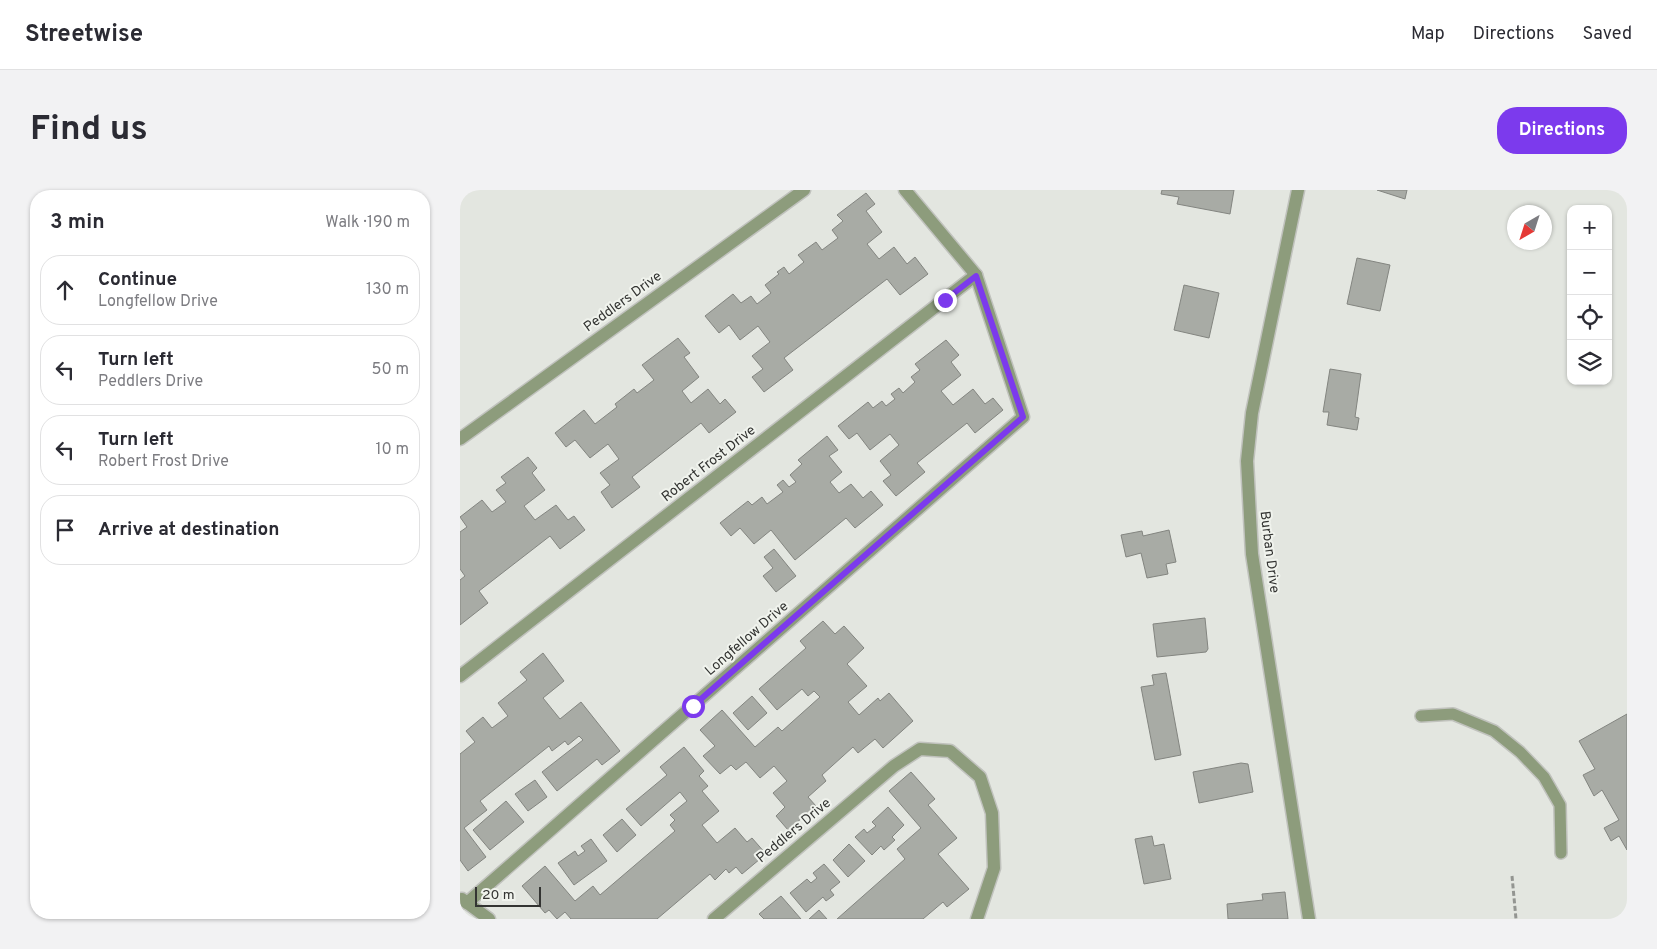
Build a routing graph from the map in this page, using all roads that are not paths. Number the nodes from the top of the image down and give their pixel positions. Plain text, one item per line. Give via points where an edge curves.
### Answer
1 (804, 190) edge
2 (905, 190) edge
3 (1298, 190) edge
4 (976, 276) junction
5 (460, 439) edge
6 (460, 676) edge
7 (1421, 716) dead end
8 (1561, 853) dead end
9 (464, 900) edge
10 (489, 919) edge
11 (714, 919) edge
12 (977, 919) edge
13 (1308, 919) edge

1 - 5 street, Peddlers Drive
2 - 4 street
3 - 13 street, Burban Drive via 1252,412 1247,462 1252,554
4 - 6 street, Robert Frost Drive
4 - 9 street, Longfellow Drive via 1023,417
7 - 8 lane via 1453,714 1494,732 1520,752 1544,777 1560,805
9 - 10 street
11 - 12 street, Peddlers Drive via 894,766 920,749 950,751 980,777 992,813 994,868

